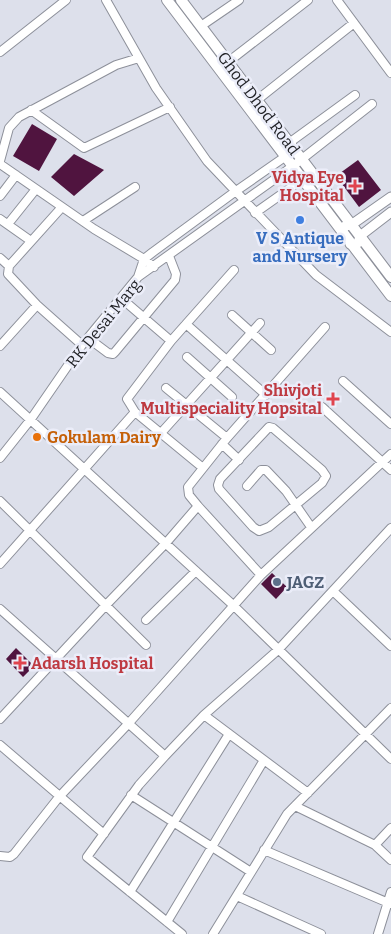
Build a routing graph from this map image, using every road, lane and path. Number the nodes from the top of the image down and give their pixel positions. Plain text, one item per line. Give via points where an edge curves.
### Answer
1 (66, 0) edge
2 (106, 0) edge
3 (168, 0) edge
4 (181, 0) edge
5 (238, 0) edge
6 (308, 0) edge
7 (337, 0) edge
8 (354, 23) junction
9 (201, 26) junction
10 (0, 52) edge
11 (140, 58) junction
12 (228, 62) junction
13 (391, 73) edge
14 (355, 95) dead end
15 (257, 100) junction
16 (372, 104) dead end
17 (170, 107) junction
18 (30, 110) junction
19 (290, 150) junction
20 (0, 162) edge
21 (298, 163) junction
22 (16, 175) junction
23 (303, 179) junction
24 (135, 186) dead end
25 (36, 189) junction
26 (236, 191) junction
27 (0, 196) edge
28 (391, 197) edge
29 (244, 201) junction
30 (62, 207) junction
31 (255, 212) junction
32 (391, 212) edge
33 (0, 219) edge
34 (83, 222) junction
35 (8, 224) junction
36 (351, 225) junction
37 (342, 232) junction
38 (360, 236) junction
39 (32, 241) junction
40 (350, 244) junction
41 (169, 256) junction
42 (144, 260) junction
43 (3, 264) edge
44 (154, 268) junction
45 (234, 270) dead end
46 (138, 277) junction
47 (391, 277) edge
48 (391, 296) edge
49 (121, 298) junction
50 (38, 305) junction
51 (232, 315) dead end
52 (144, 318) junction
53 (260, 323) dead end
54 (186, 324) junction
55 (325, 327) dead end
56 (252, 332) junction
57 (391, 332) edge
58 (171, 341) junction
59 (85, 342) junction
60 (0, 346) edge
61 (271, 350) dead end
62 (187, 358) dead end
63 (227, 361) junction
64 (211, 378) junction
65 (343, 381) dead end
66 (166, 388) dead end
67 (0, 392) edge
68 (266, 395) junction
69 (232, 397) dead end
70 (187, 405) junction
71 (322, 408) dead end
72 (135, 412) junction
73 (31, 419) junction
74 (391, 424) edge
75 (161, 434) junction
76 (224, 441) junction
77 (391, 454) edge
78 (0, 458) edge
79 (238, 460) junction
80 (383, 462) junction
81 (84, 468) junction
82 (203, 468) junction
83 (391, 470) edge
84 (247, 486) dead end
85 (0, 501) edge
86 (295, 504) junction
87 (198, 506) junction
88 (312, 527) junction
89 (391, 528) edge
90 (29, 531) junction
91 (166, 543) junction
92 (0, 564) edge
93 (196, 571) junction
94 (261, 575) junction
95 (333, 591) junction
96 (106, 605) junction
97 (233, 605) junction
98 (0, 610) edge
99 (146, 620) dead end
100 (146, 645) dead end
101 (391, 646) edge
102 (278, 650) junction
103 (56, 660) junction
104 (391, 708) edge
105 (204, 716) junction
106 (0, 719) edge
107 (128, 724) junction
108 (229, 734) junction
109 (366, 735) junction
110 (0, 745) edge
111 (165, 756) junction
112 (264, 760) junction
113 (391, 760) edge
114 (308, 792) junction
115 (131, 796) junction
116 (59, 797) junction
117 (295, 806) junction
118 (174, 823) junction
119 (391, 828) edge
120 (104, 834) junction
121 (375, 845) junction
122 (212, 847) junction
123 (264, 850) junction
124 (0, 856) edge
125 (391, 860) edge
126 (251, 872) junction
127 (130, 892) junction
128 (391, 892) edge
129 (237, 896) junction
130 (389, 904) edge
131 (167, 922) junction
132 (182, 934) edge
133 (213, 934) edge
134 (321, 934) edge
135 (378, 934) edge

1 - 10 street
2 - 11 street
3 - 19 main road
4 - 9 main road, Ghod Dhod Road
5 - 9 street
6 - 12 street
7 - 8 street
8 - 13 street
8 - 15 street
9 - 12 main road, Ghod Dhod Road
11 - 17 street
11 - 18 street via 116,65
12 - 15 main road, Ghod Dhod Road
14 - 19 street
15 - 19 main road, Ghod Dhod Road
16 - 21 street, RK Desai Marg
17 - 18 street via 84,148
17 - 26 street via 207,161
18 - 20 street via 12,124
19 - 21 main road
19 - 26 street
20 - 22 street
21 - 23 main road
21 - 29 street, RK Desai Marg
21 - 36 main road, Ghod Dhod Road
22 - 25 street
22 - 27 street
23 - 31 street
23 - 37 main road
24 - 34 street
25 - 30 street
25 - 35 street
26 - 29 street
26 - 42 street
28 - 36 street
29 - 31 street
29 - 41 street, RK Desai Marg
30 - 34 street
30 - 39 street
31 - 57 street via 316,275
32 - 38 street
33 - 35 street
34 - 42 street
35 - 39 street
36 - 37 street via 345,226
36 - 38 main road, Ghod Dhod Road
37 - 40 main road
38 - 40 street via 358,243
38 - 47 main road, Ghod Dhod Road
39 - 43 street
40 - 48 main road
41 - 44 street, RK Desai Marg
41 - 52 street via 176,278
42 - 44 street
42 - 46 street
43 - 50 street via 10,278
44 - 46 street, RK Desai Marg
45 - 54 street
46 - 49 street, RK Desai Marg
49 - 52 street
49 - 59 street, RK Desai Marg
50 - 59 street
50 - 60 street
51 - 56 street
52 - 58 street
52 - 59 street via 113,354
53 - 56 street
54 - 58 street
54 - 63 street
55 - 68 street
56 - 61 street
56 - 63 street
58 - 72 street via 130,393 127,399
59 - 73 street, RK Desai Marg
62 - 64 street
63 - 64 street
63 - 68 street
64 - 69 street
64 - 70 street
65 - 74 street
66 - 70 street
67 - 73 street
68 - 76 street
70 - 75 street
70 - 76 street
71 - 80 street
72 - 75 street
72 - 81 street
73 - 78 street, RK Desai Marg
73 - 81 street
75 - 82 street
76 - 79 street
76 - 82 street
77 - 80 street
79 - 86 street via 220,479 218,487 253,527 259,531 266,529
79 - 86 street via 264,431 273,428 326,476 322,483
80 - 83 street
80 - 88 street
81 - 90 street
81 - 91 street
82 - 87 street via 188,490
84 - 86 street via 261,470 266,470
85 - 90 street
86 - 88 street
87 - 91 street
87 - 94 street
88 - 94 street
89 - 95 street
90 - 92 street
90 - 96 street
91 - 93 street
91 - 96 street
93 - 97 street
93 - 99 street
94 - 97 street
95 - 101 street
95 - 102 street
96 - 100 street
96 - 103 street
97 - 102 street
97 - 107 street
98 - 103 street
102 - 105 street
102 - 109 street
103 - 106 street
103 - 107 street
104 - 109 street
105 - 108 street
105 - 111 street
107 - 111 street
107 - 116 street
108 - 112 street
108 - 118 street
109 - 113 street
109 - 114 street
110 - 116 street
111 - 115 street
112 - 114 street
112 - 122 street
114 - 117 street
115 - 118 street
115 - 120 street
116 - 120 street
116 - 124 street via 14,854
117 - 121 street
117 - 123 street
118 - 122 street
118 - 127 street
119 - 121 street
120 - 127 street via 87,857
121 - 125 street
122 - 126 street
122 - 131 street
123 - 126 street
123 - 130 street
126 - 129 street
127 - 131 street
128 - 130 street
129 - 133 street
129 - 134 street
130 - 135 street
131 - 132 street

